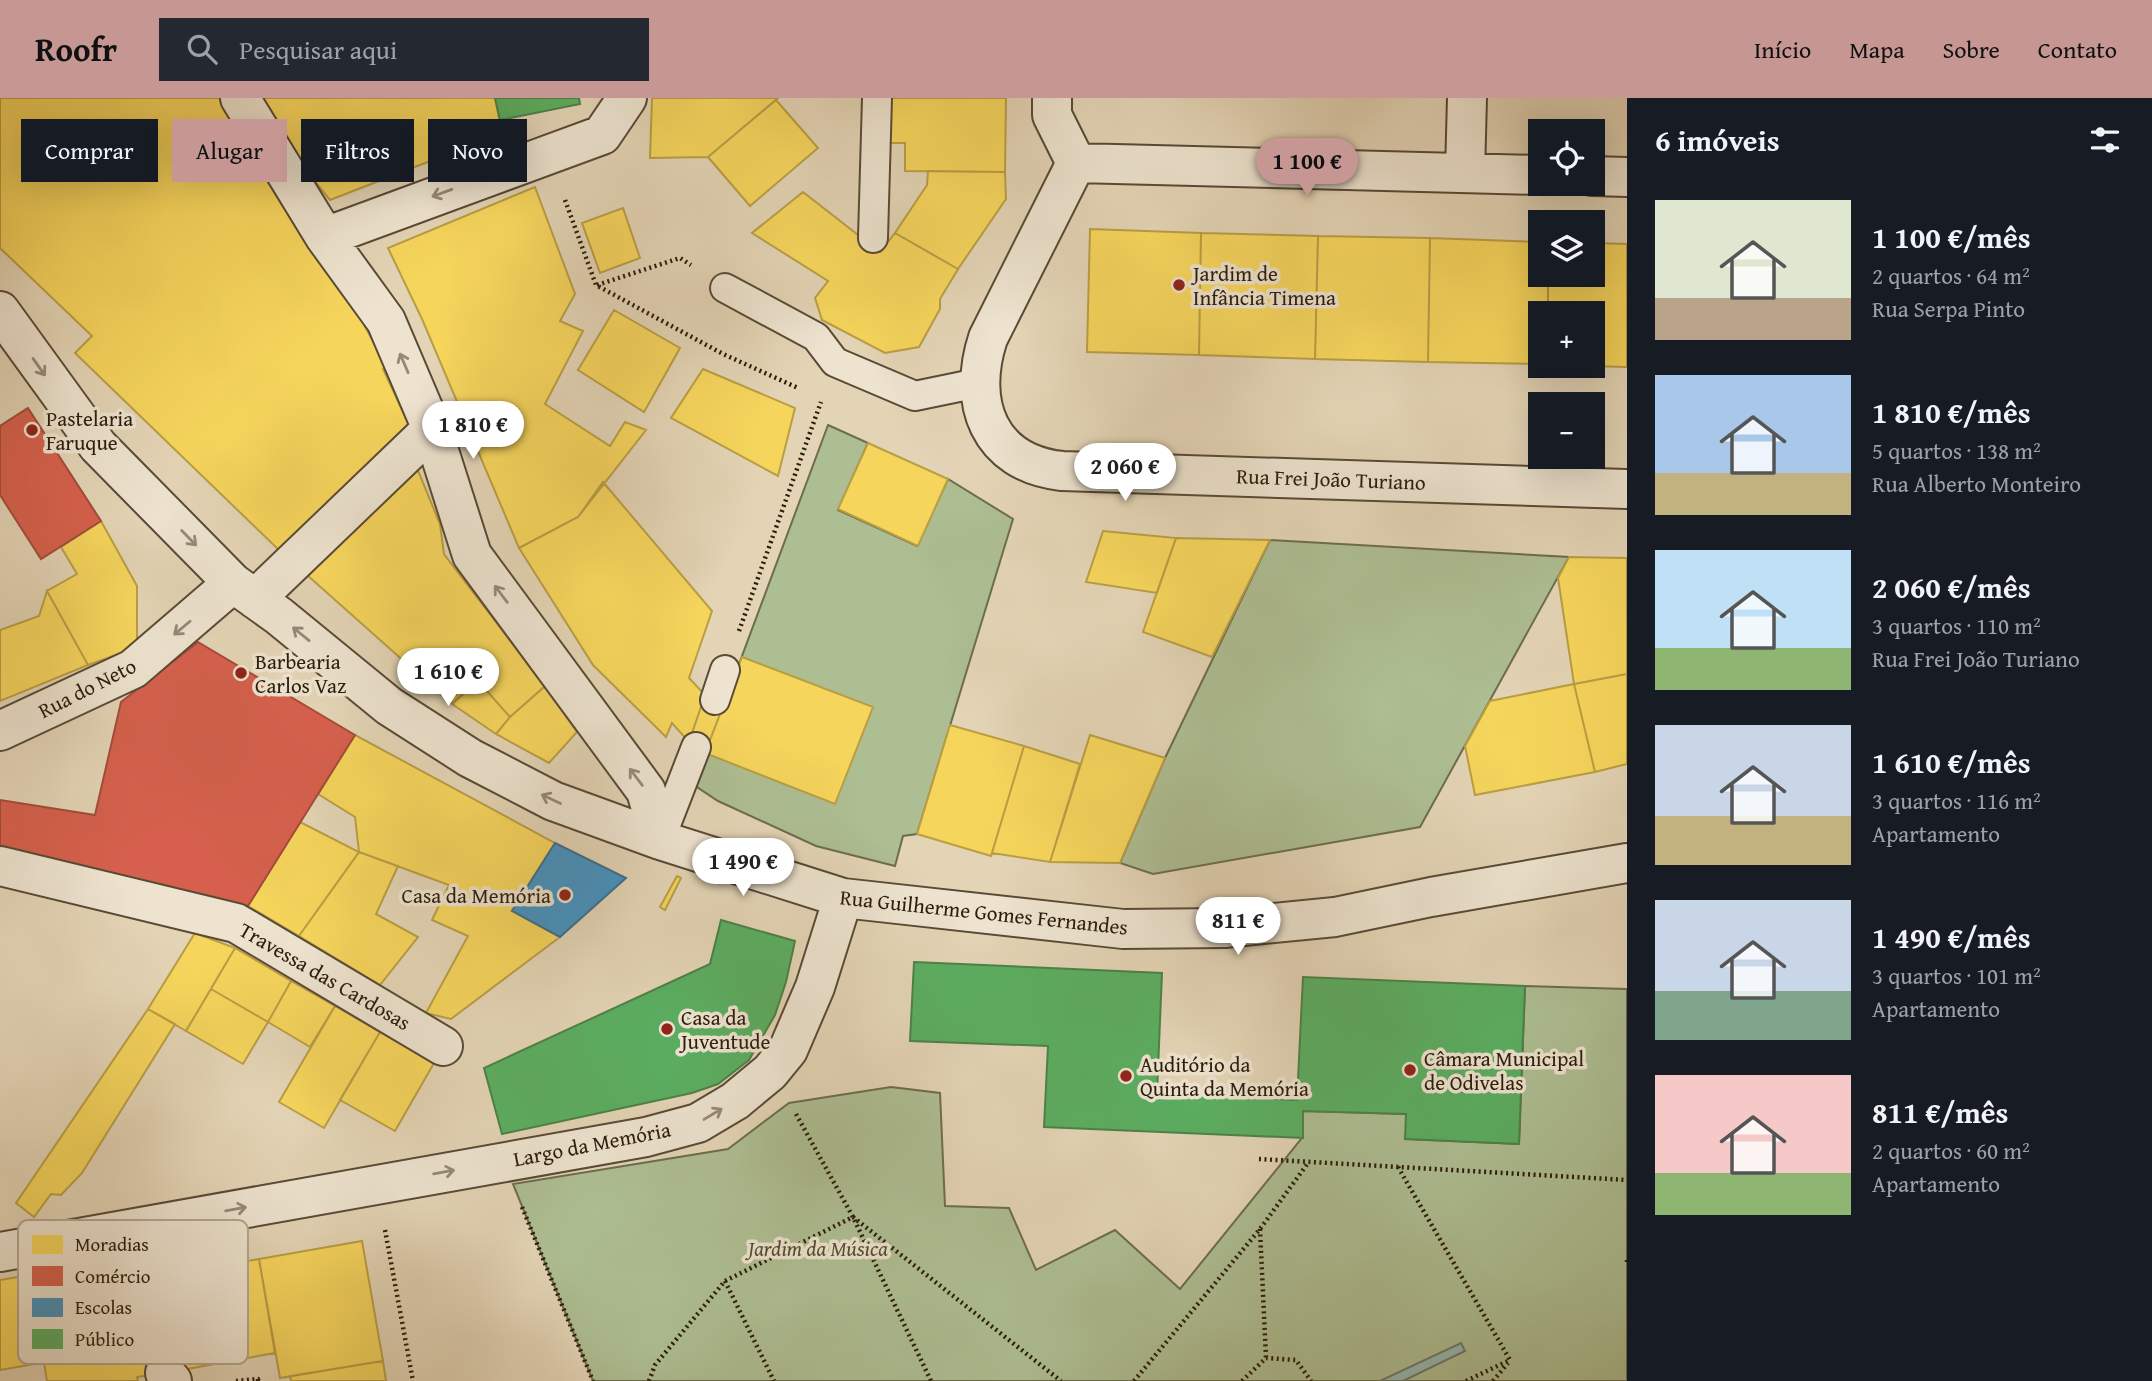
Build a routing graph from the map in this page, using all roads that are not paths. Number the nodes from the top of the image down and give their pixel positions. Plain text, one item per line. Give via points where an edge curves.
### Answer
1 (240, 98) edge
2 (627, 98) edge
3 (877, 98) edge
4 (1052, 98) edge
5 (1467, 98) edge
6 (1076, 163) junction
7 (1465, 173) junction
8 (1528, 174) edge
9 (1605, 176) edge
10 (1627, 177) edge
11 (325, 237) junction
12 (873, 238) dead end
13 (725, 288) road end
14 (0, 311) edge
15 (978, 383) junction
16 (432, 429) junction
17 (1627, 489) edge
18 (244, 591) junction
19 (725, 670) road end
20 (715, 700) dead end
21 (0, 732) edge
22 (696, 747) dead end
23 (660, 840) junction
24 (1627, 863) edge
25 (0, 866) edge
26 (843, 898) junction
27 (443, 1046) dead end
28 (171, 1220) edge
29 (18, 1249) edge
30 (0, 1252) edge

1 - 11 street
2 -> 11 street via 602,135
3 - 12 lane
4 - 6 street via 1052,115
5 - 7 street
6 - 7 street
6 - 15 street, Rua Frei João Turiano via 988,338
7 - 8 street
9 - 10 street
16 -> 11 street via 386,321
13 - 15 lane via 816,337 835,362 915,396
14 -> 18 street, Rua Guilherme Gomes Fernandes via 98,446
15 - 17 street, Rua Frei João Turiano via 986,419 998,439 1014,456 1045,469
16 - 18 street, Rua do Neto
23 -> 16 street via 646,790 472,555
18 -> 21 street, Rua do Neto via 133,669
23 -> 18 street, Rua Guilherme Gomes Fernandes via 553,802 470,758 389,706
19 - 20 lane
22 - 23 lane
23 - 26 street, Rua Guilherme Gomes Fernandes
24 - 26 street, Rua Guilherme Gomes Fernandes via 1335,917 1224,928 1123,929
25 - 27 street, Travessa das Cardosas via 236,923
28 -> 26 street, Largo da Memória via 646,1137 698,1123 735,1101 788,1050 815,987
29 - 30 street, Largo da Memória

